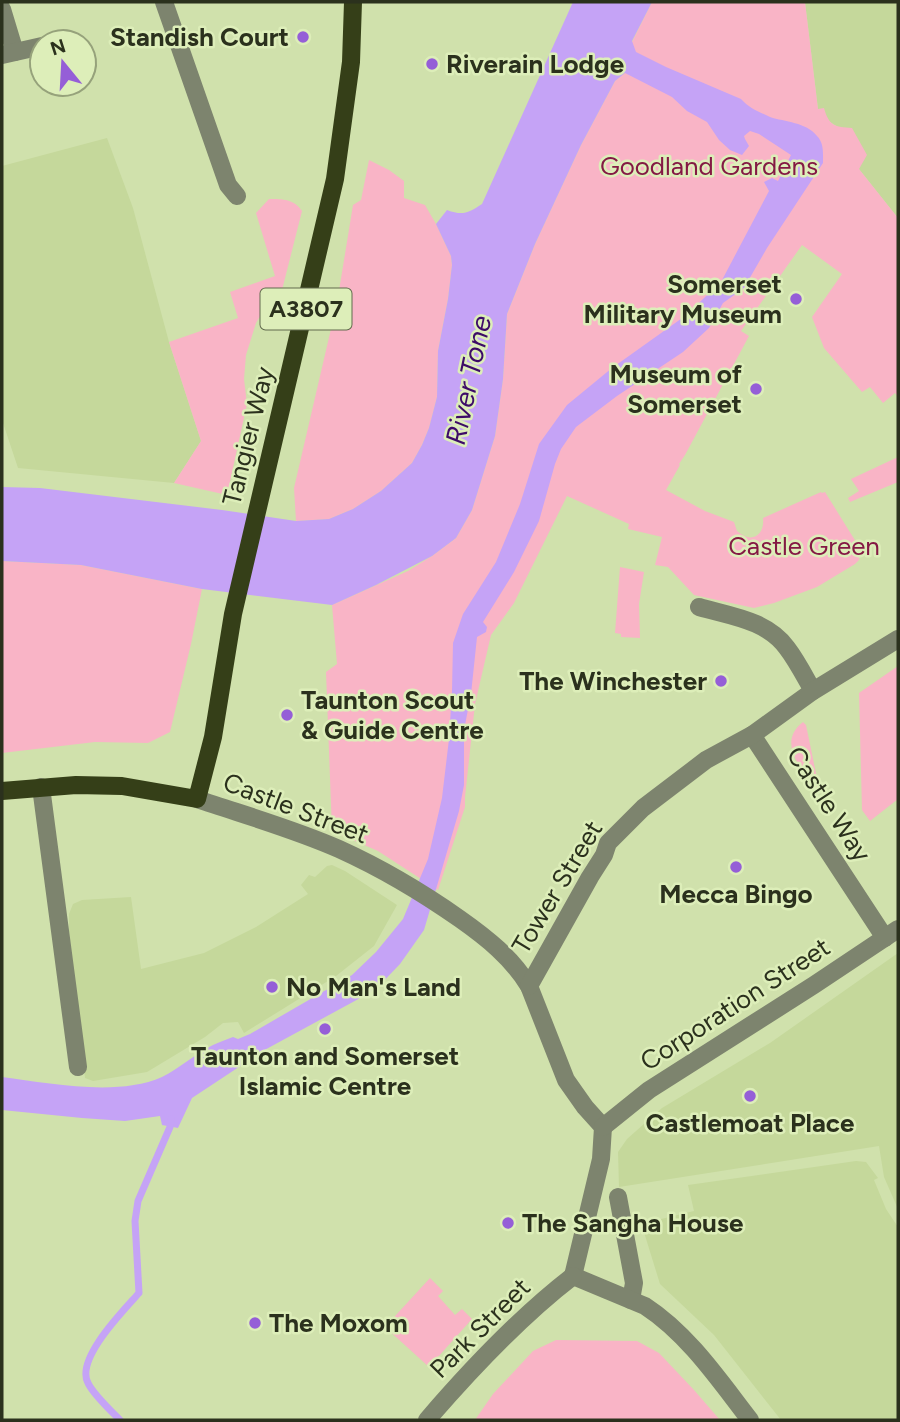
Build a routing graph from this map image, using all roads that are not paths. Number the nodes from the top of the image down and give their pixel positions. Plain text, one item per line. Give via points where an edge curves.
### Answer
1 (164, 2) edge
2 (353, 2) edge
3 (2, 9) edge
4 (28, 49) edge
5 (8, 54) edge
6 (237, 196) dead end
7 (699, 607) dead end
8 (898, 639) edge
9 (813, 691) junction
10 (752, 735) junction
11 (41, 787) junction
12 (2, 791) edge
13 (197, 799) junction
14 (892, 934) edge
15 (529, 986) junction
16 (78, 1067) dead end
17 (603, 1127) junction
18 (618, 1197) dead end
19 (573, 1276) junction
20 (631, 1300) junction
21 (427, 1420) edge
22 (750, 1420) edge

1 - 6 street via 228,185
2 - 13 main road, Tangier Way / A3807 via 351,62 335,179 233,614 213,737
3 - 5 street
4 - 5 street
7 - 9 street via 761,625 775,634
8 - 9 street
9 - 10 street
10 - 14 street, Castle Way
10 - 15 street, Tower Street via 706,760 653,799 608,843
11 - 12 main road, Castle Street
11 - 13 main road, Castle Street via 121,786
11 - 16 street
13 - 15 street, Castle Street via 371,865 438,903 490,940
14 - 17 street, Corporation Street via 649,1090
15 - 17 street, Tower Street via 566,1080
17 - 19 street via 601,1159
18 - 20 street via 634,1283
19 - 20 street
19 - 21 street, Park Street via 542,1300
20 - 22 street via 654,1312 698,1354

